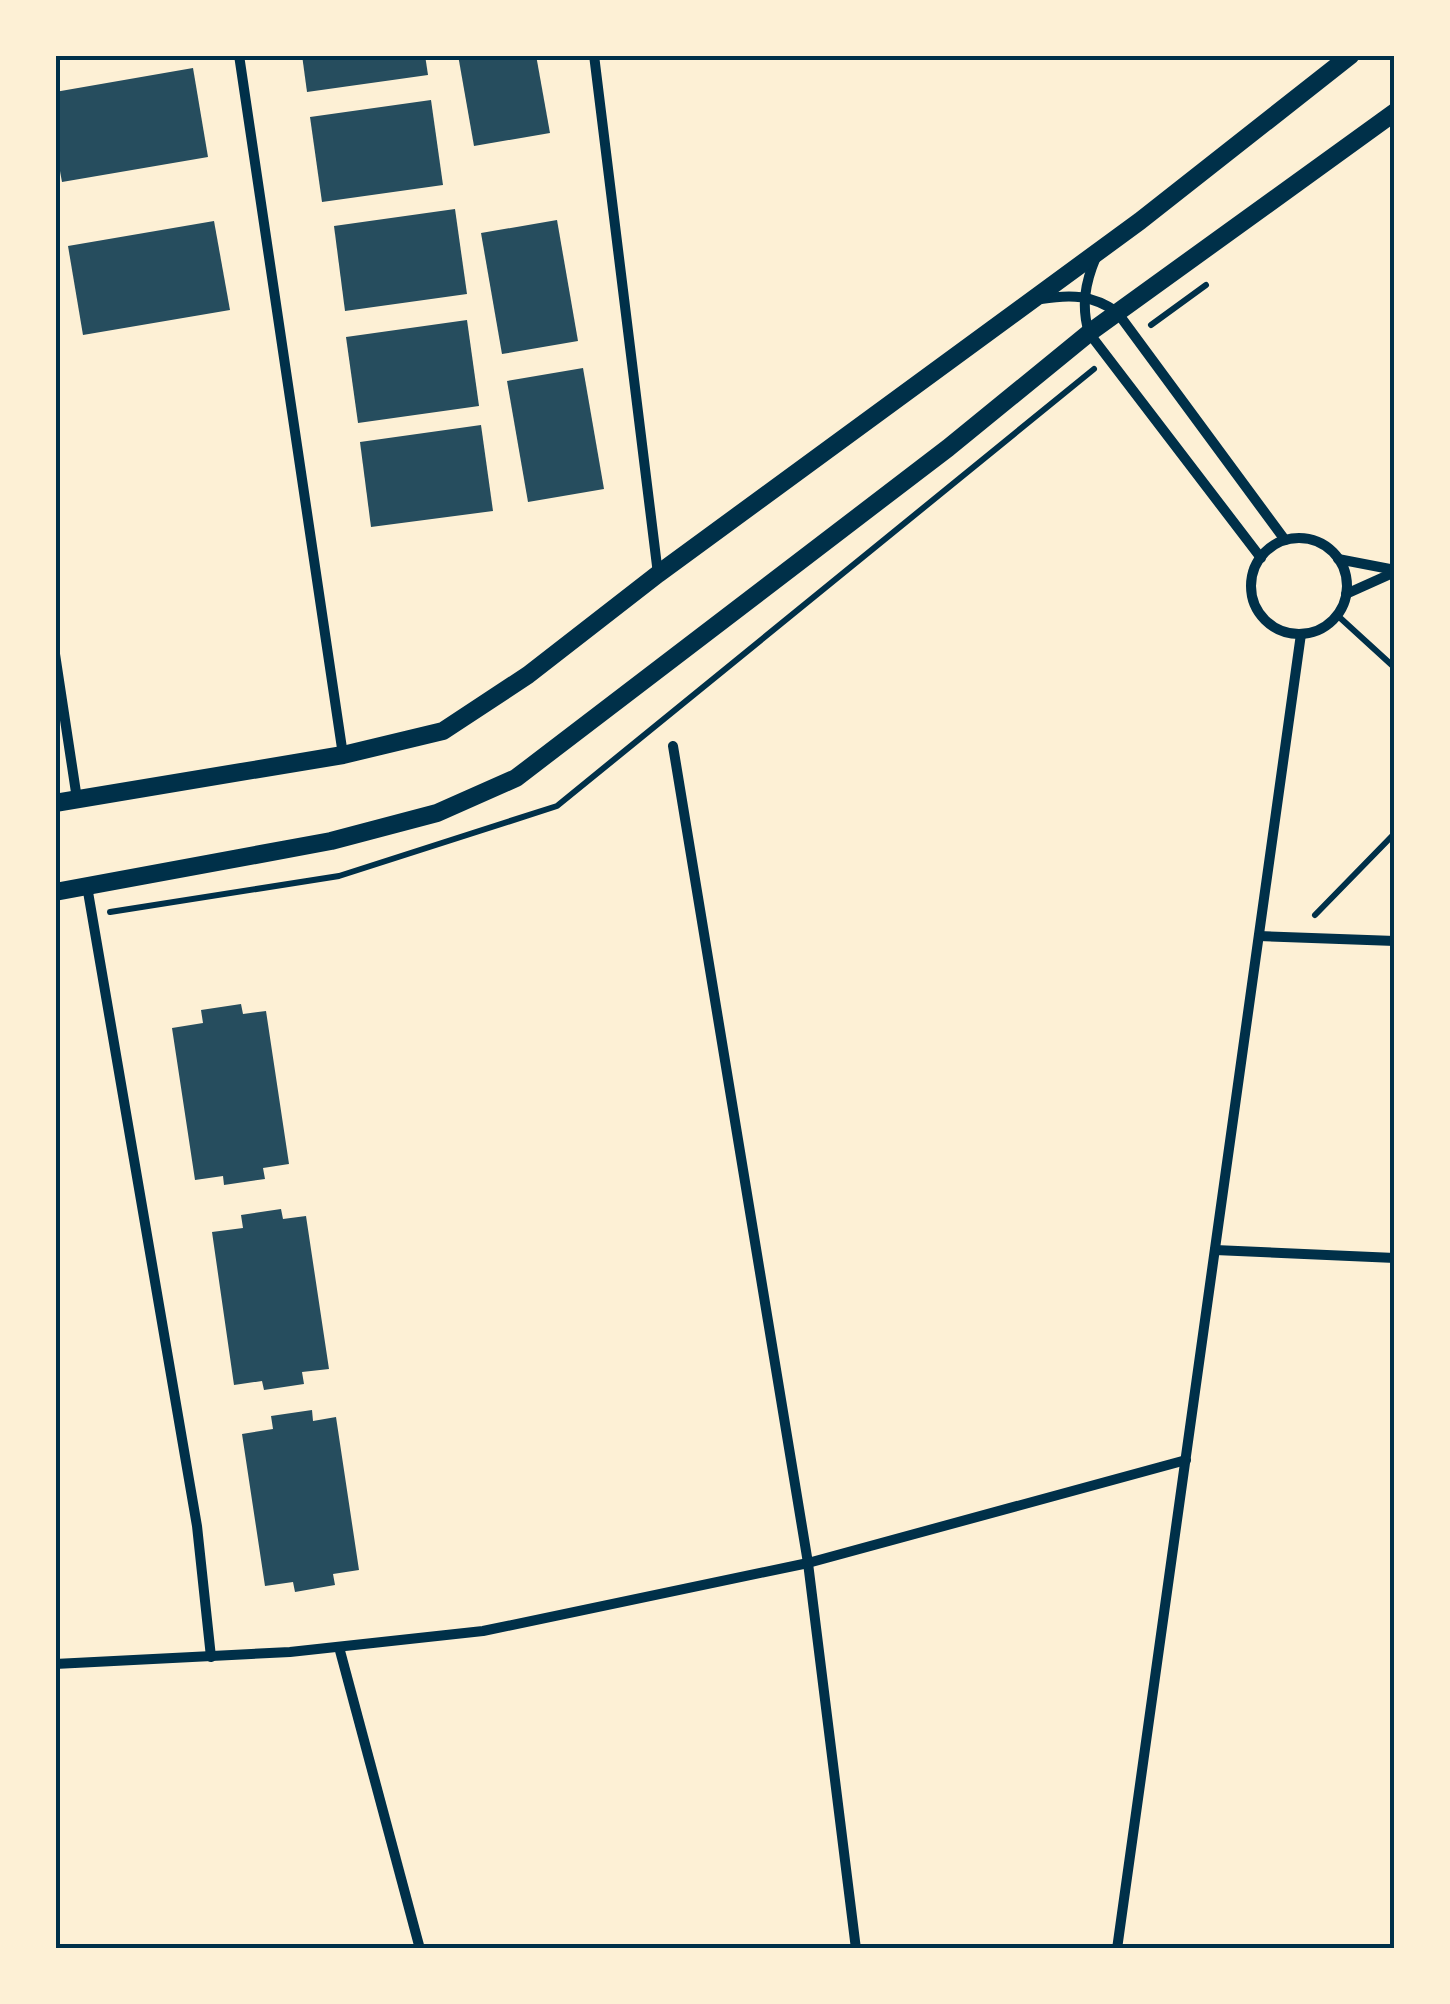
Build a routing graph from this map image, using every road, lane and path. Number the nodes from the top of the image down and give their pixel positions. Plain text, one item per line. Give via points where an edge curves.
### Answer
1 (239, 55) edge
2 (594, 55) edge
3 (1351, 55) edge
4 (1395, 112) edge
5 (1098, 251) junction
6 (1085, 296) junction
7 (1034, 300) junction
8 (1117, 312) junction
9 (1089, 332) junction
10 (1108, 358) junction
11 (1286, 540) junction
12 (1260, 558) junction
13 (1338, 559) junction
14 (1395, 571) edge
15 (658, 574) junction
16 (1346, 594) junction
17 (1337, 615) junction
18 (1301, 634) junction
19 (55, 654) edge
20 (1395, 668) edge
21 (673, 746) dead end
22 (343, 755) junction
23 (77, 800) junction
24 (55, 803) edge
25 (1395, 833) edge
26 (87, 886) junction
27 (55, 892) edge
28 (92, 915) junction
29 (1259, 936) junction
30 (1293, 938) junction
31 (1395, 940) edge
32 (1215, 1250) junction
33 (1395, 1258) edge
34 (1186, 1460) junction
35 (808, 1563) junction
36 (339, 1647) junction
37 (211, 1657) junction
38 (55, 1664) edge
39 (420, 1949) edge
40 (856, 1949) edge
41 (1117, 1949) edge

1 - 22 street
2 - 15 street
3 - 5 street
4 - 8 street
5 - 6 street
5 - 7 street
6 - 7 street
6 - 8 street
6 - 9 street
7 - 15 street
8 - 9 street
8 - 11 street
9 - 10 street
9 - 26 street via 516,778 437,813 331,841
10 - 12 street
10 - 28 path via 557,806 339,876
11 - 12 street
11 - 13 street via 1317,542
12 - 18 street via 1250,586 1260,615
13 - 14 street
13 - 16 street
14 - 16 street
15 - 22 street via 443,731
16 - 17 street
17 - 18 street
17 - 20 path
18 - 29 street
19 - 23 street
21 - 35 street
22 - 23 street
23 - 24 street
25 - 30 path
26 - 27 street
26 - 28 street
28 - 37 street via 197,1526
29 - 30 street
29 - 32 street
30 - 31 street
32 - 33 street
32 - 34 street
34 - 35 street
34 - 41 street
35 - 36 street via 483,1631
35 - 40 street
36 - 37 street
36 - 39 street
37 - 38 street

